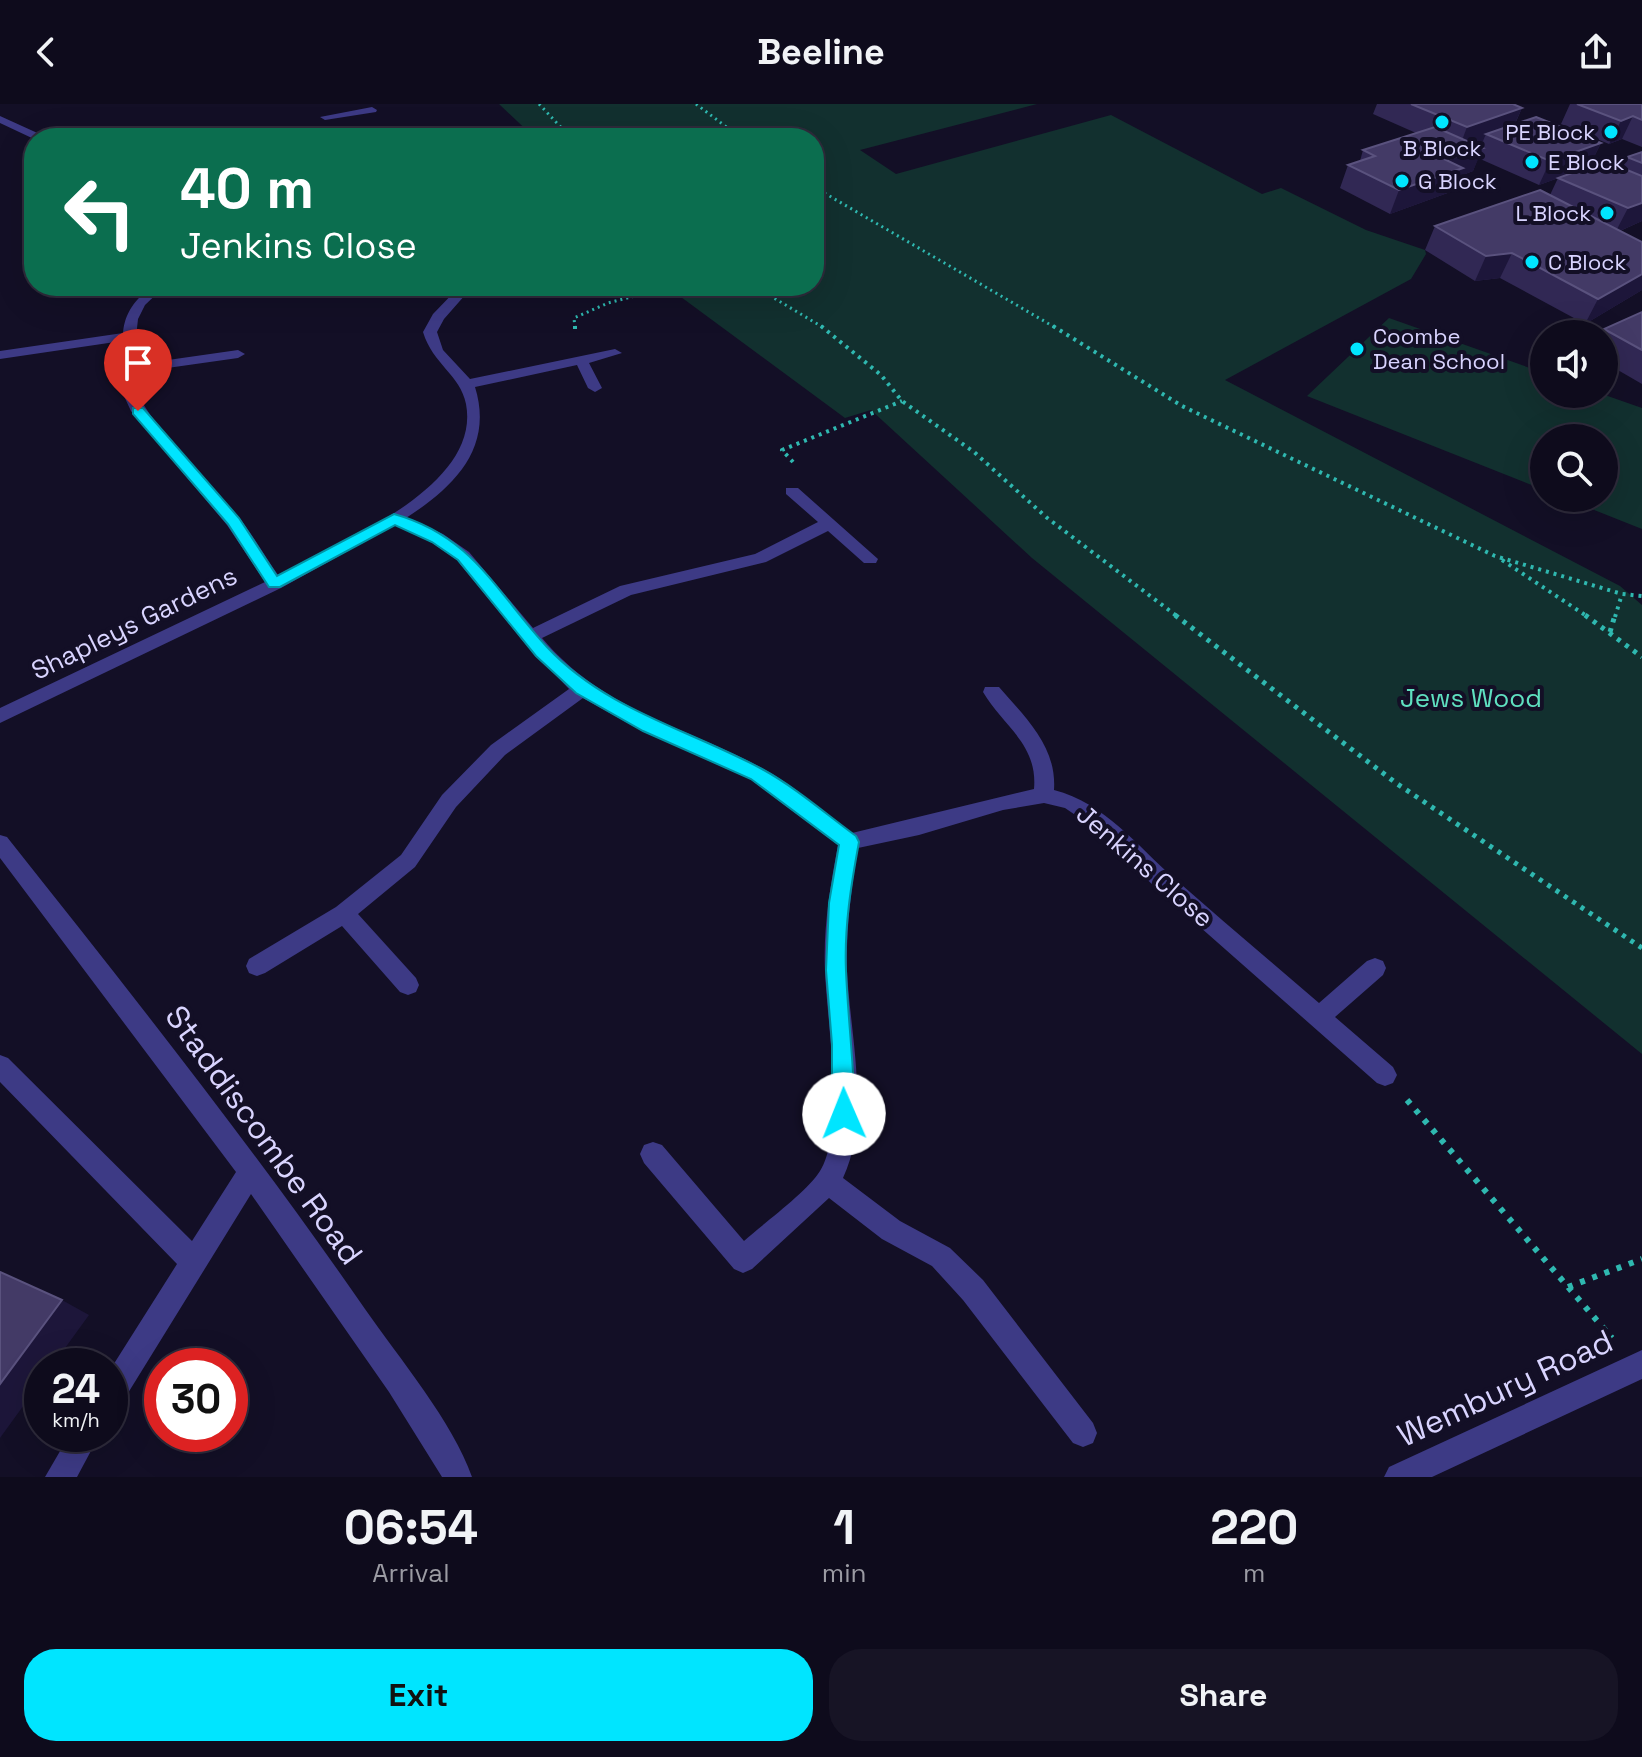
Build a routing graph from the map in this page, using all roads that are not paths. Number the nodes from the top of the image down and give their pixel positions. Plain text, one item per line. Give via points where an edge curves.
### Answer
1 (323, 104) edge
2 (372, 110) dead end
3 (0, 119) edge
4 (24, 130) edge
5 (148, 296) edge
6 (458, 296) edge
7 (129, 336) junction
8 (615, 353) dead end
9 (238, 354) dead end
10 (0, 355) edge
11 (581, 360) junction
12 (125, 370) junction
13 (467, 384) junction
14 (595, 388) dead end
15 (792, 491) road end
16 (394, 519) junction
17 (828, 524) junction
18 (870, 559) dead end
19 (275, 584) junction
20 (529, 637) junction
21 (582, 689) junction
22 (992, 692) dead end
23 (0, 716) edge
24 (1044, 795) junction
25 (849, 842) junction
26 (0, 843) edge
27 (344, 913) junction
28 (257, 966) dead end
29 (1375, 968) dead end
30 (408, 985) dead end
31 (1318, 1018) junction
32 (0, 1066) edge
33 (1385, 1075) road end
34 (653, 1154) dead end
35 (251, 1171) junction
36 (828, 1182) junction
37 (194, 1262) junction
38 (1639, 1365) edge
39 (128, 1367) edge
40 (1083, 1433) dead end
41 (75, 1452) edge
42 (60, 1477) edge
43 (457, 1477) edge
44 (1399, 1477) edge

1 - 2 street via 326,121
3 - 4 street
5 - 7 street via 131,319
6 - 13 street via 430,332 436,351
7 - 10 street
7 - 12 street
8 - 11 street
9 - 12 street
11 - 13 street
11 - 14 street
12 - 19 street via 124,381 138,411 233,521
13 - 16 street, Shapleys Gardens via 474,407 471,436 458,466 430,496
15 - 17 street
16 - 19 street, Shapleys Gardens
16 - 20 street via 463,556
17 - 18 street
17 - 20 street via 760,558 626,590
19 - 23 street, Shapleys Gardens
20 - 21 street
21 - 25 street via 649,726 757,774
21 - 27 street via 498,750 449,801 408,861
22 - 24 street via 1044,759
24 - 25 street, Jenkins Close
24 - 31 street, Jenkins Close via 1071,802 1100,821
25 - 36 street via 838,903 836,970 844,1114 839,1159
26 - 35 street, Staddiscombe Road
27 - 28 street
27 - 30 street
29 - 31 street
31 - 33 street, Jenkins Close
32 - 37 street
34 - 36 street via 743,1260
35 - 37 street
35 - 43 street, Staddiscombe Road via 387,1361
36 - 40 street via 891,1230 941,1257 973,1290
37 - 39 street
38 - 44 street, Wembury Road
41 - 42 street

